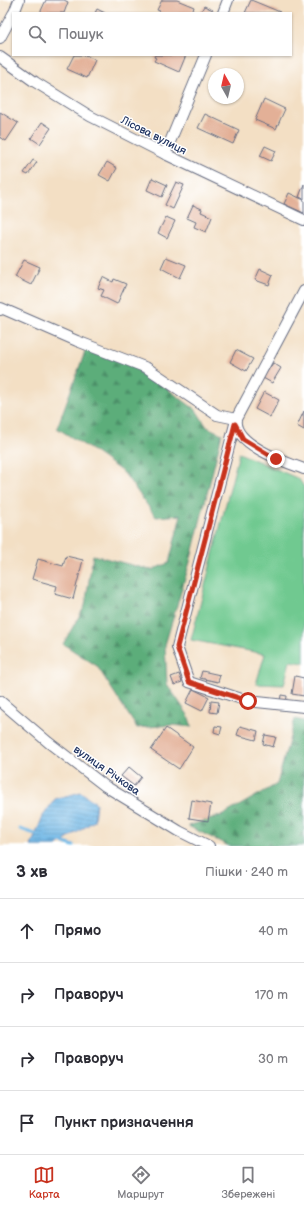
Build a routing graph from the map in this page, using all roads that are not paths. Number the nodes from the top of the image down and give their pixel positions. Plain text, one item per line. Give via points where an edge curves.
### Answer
1 (19, 0) edge
2 (228, 0) edge
3 (14, 12) edge
4 (223, 12) edge
5 (12, 16) edge
6 (0, 38) edge
7 (206, 56) edge
8 (0, 57) edge
9 (165, 154) junction
10 (304, 220) edge
11 (304, 291) edge
12 (0, 310) edge
13 (235, 422) junction
14 (304, 469) edge
15 (0, 700) edge
16 (304, 707) edge
17 (209, 846) edge

1 - 3 street
2 - 4 street
5 - 6 street
7 - 9 street
8 - 9 street, Лісова вулиця via 34,82 90,116
9 - 10 street, Лісова вулиця
11 - 13 street
12 - 13 street via 1,308 147,368 217,415
13 - 14 street via 243,439 276,459
13 - 16 street via 177,647 189,682 248,701
15 - 17 street, вулиця Річкова via 48,742 105,786

